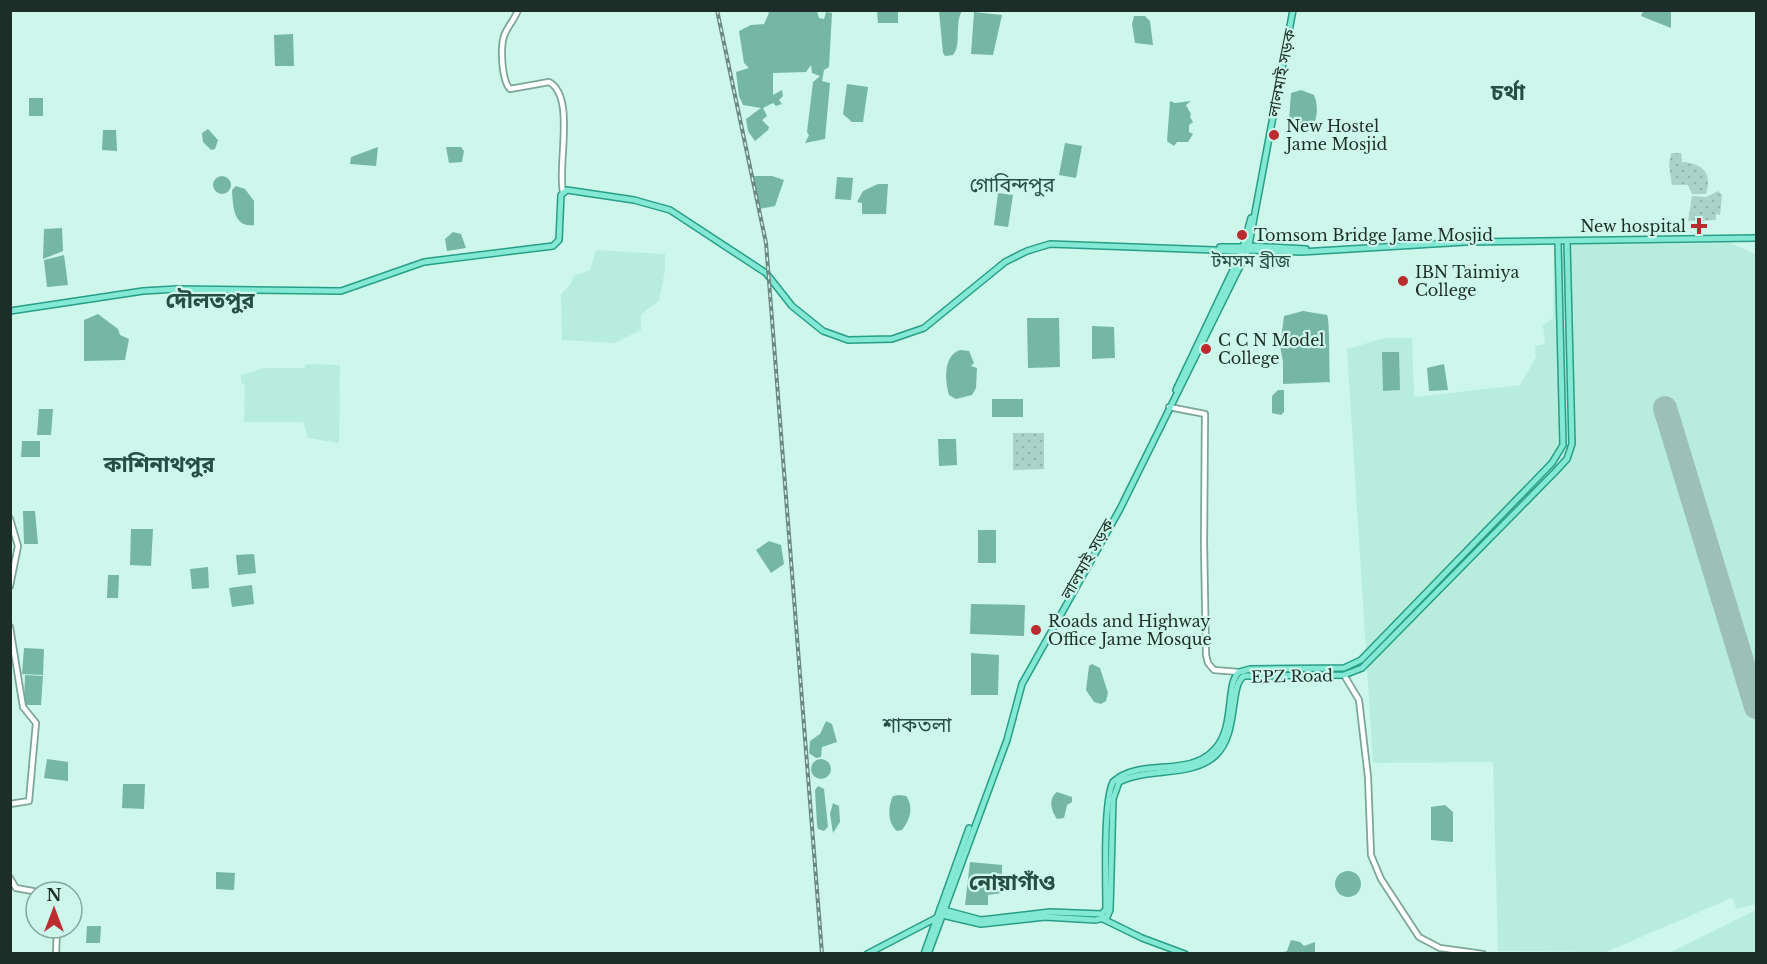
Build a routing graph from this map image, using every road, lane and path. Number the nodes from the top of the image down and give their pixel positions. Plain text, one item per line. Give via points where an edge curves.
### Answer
1 (518, 10) edge
2 (1293, 10) edge
3 (563, 192) junction
4 (1756, 238) edge
5 (1558, 242) junction
6 (1567, 242) junction
7 (1246, 249) junction
8 (10, 311) edge
9 (1169, 407) junction
10 (10, 519) edge
11 (10, 586) edge
12 (10, 627) edge
13 (1239, 672) junction
14 (1344, 675) junction
15 (10, 804) edge
16 (1109, 843) junction
17 (10, 878) edge
18 (24, 889) edge
19 (941, 912) junction
20 (1102, 917) junction
21 (867, 954) edge
22 (926, 954) edge
23 (1185, 954) edge
24 (1483, 954) edge

1 - 3 street via 504,37 502,55 507,88 551,83 559,94 563,116
2 - 7 main road, লালমাই সড়ক
3 - 7 main road via 613,196 670,210 766,273 792,306 823,331 848,340 892,339 924,328 986,276 1027,251 1050,244
3 - 8 main road via 559,240 553,246 424,262 340,291 177,288
4 - 6 main road
5 - 6 main road
5 - 7 main road
5 - 13 main road, EPZ Road via 1563,436 1558,456 1353,665
6 - 14 main road, EPZ Road via 1572,444 1568,459 1364,666
7 - 9 main road, লালমাই সড়ক
9 - 13 street via 1206,414 1206,655 1210,668
9 - 19 main road, লালমাই সড়ক via 1015,692 1004,739
10 - 11 street via 18,546
12 - 15 street via 23,707 36,723 29,801
13 - 16 main road, EPZ Road via 1232,684 1229,724 1214,752 1197,761 1131,772 1113,782 1109,792
14 - 16 main road, EPZ Road via 1253,674 1238,679 1231,730 1214,757 1200,765 1127,778 1116,786
14 - 24 street via 1359,700 1368,777 1371,855 1381,879 1419,937 1440,948
16 - 20 main road, EPZ Road via 1110,910
17 - 18 street via 16,888
19 - 20 main road via 981,922
19 - 21 main road
19 - 22 main road, লালমাই সড়ক
20 - 23 main road

